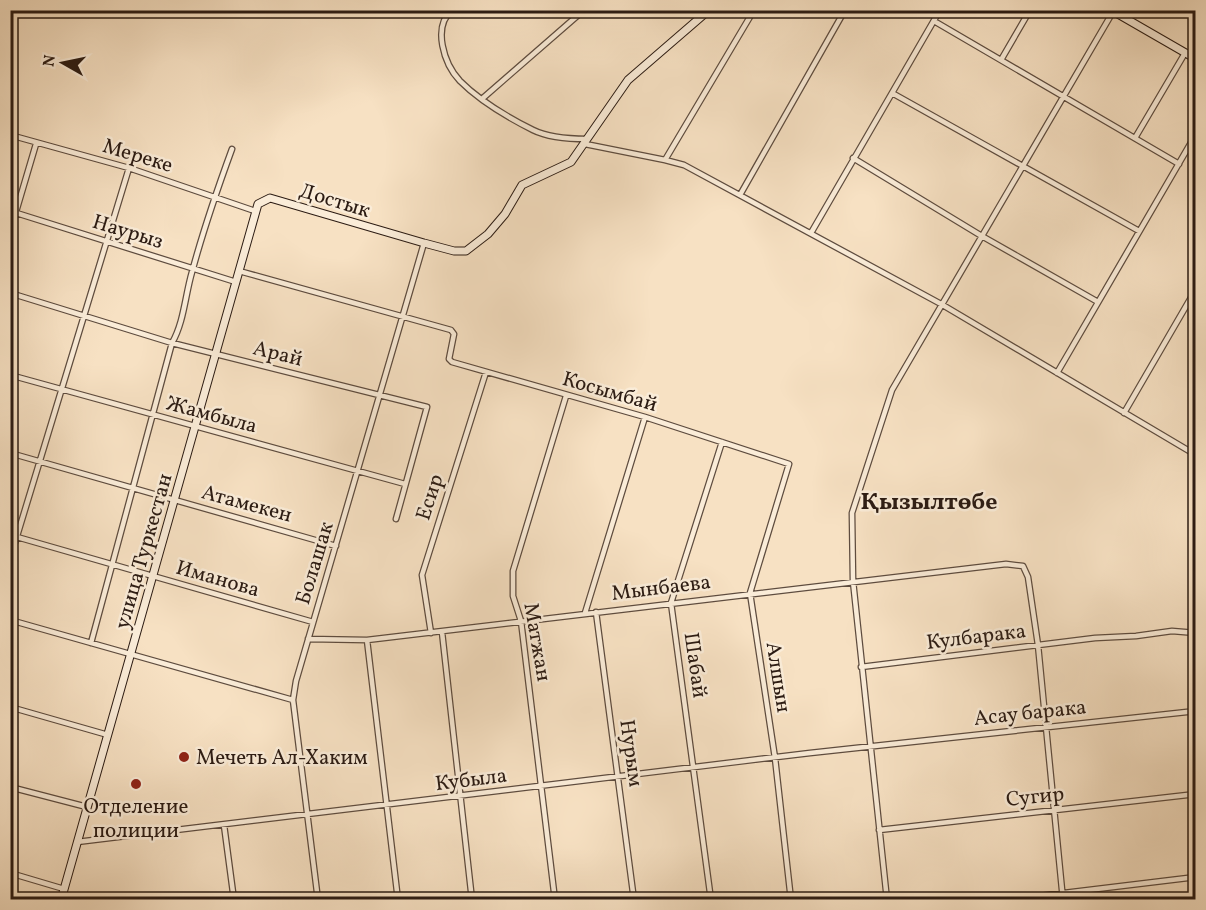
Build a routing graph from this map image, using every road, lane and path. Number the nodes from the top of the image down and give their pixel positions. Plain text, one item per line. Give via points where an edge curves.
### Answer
1 (452, 10) edge
2 (584, 10) edge
3 (710, 10) edge
4 (754, 10) edge
5 (844, 10) edge
6 (940, 10) edge
7 (1030, 10) edge
8 (1112, 11) edge
9 (934, 21) junction
10 (1185, 53) junction
11 (1196, 59) edge
12 (1001, 60) junction
13 (892, 93) junction
14 (1064, 97) junction
15 (483, 98) junction
16 (1196, 134) edge
17 (10, 135) edge
18 (1135, 138) junction
19 (587, 141) junction
20 (36, 144) junction
21 (232, 149) dead end
22 (853, 158) junction
23 (665, 160) junction
24 (1179, 164) junction
25 (1024, 167) junction
26 (129, 168) junction
27 (740, 195) junction
28 (214, 197) junction
29 (13, 212) edge
30 (255, 212) junction
31 (1139, 231) junction
32 (10, 232) edge
33 (811, 233) junction
34 (980, 235) junction
35 (106, 242) junction
36 (424, 243) junction
37 (193, 269) junction
38 (239, 271) junction
39 (236, 282) junction
40 (1196, 289) edge
41 (10, 293) edge
42 (1098, 302) junction
43 (941, 304) junction
44 (83, 316) junction
45 (402, 317) junction
46 (172, 343) junction
47 (216, 355) junction
48 (486, 372) junction
49 (1057, 373) junction
50 (10, 375) edge
51 (61, 390) junction
52 (380, 396) junction
53 (566, 396) junction
54 (1124, 413) junction
55 (153, 415) junction
56 (645, 417) junction
57 (196, 426) junction
58 (722, 442) junction
59 (10, 453) edge
60 (1195, 454) edge
61 (39, 462) junction
62 (789, 464) joint
63 (358, 471) junction
64 (405, 484) junction
65 (133, 488) junction
66 (174, 501) junction
67 (396, 519) dead end
68 (10, 535) edge
69 (17, 537) junction
70 (336, 546) junction
71 (10, 559) edge
72 (114, 565) junction
73 (153, 576) junction
74 (853, 581) junction
75 (750, 593) junction
76 (671, 603) junction
77 (596, 612) junction
78 (585, 613) junction
79 (10, 620) edge
80 (521, 621) junction
81 (313, 622) junction
82 (442, 632) junction
83 (431, 633) junction
84 (1196, 633) edge
85 (308, 639) junction
86 (367, 640) junction
87 (91, 643) junction
88 (1038, 645) junction
89 (131, 654) junction
90 (861, 667) junction
91 (293, 700) junction
92 (10, 707) edge
93 (1196, 711) edge
94 (1046, 726) junction
95 (108, 735) junction
96 (869, 747) junction
97 (775, 758) junction
98 (693, 768) junction
99 (619, 777) junction
100 (10, 787) edge
101 (542, 787) junction
102 (1196, 794) edge
103 (462, 796) junction
104 (385, 806) junction
105 (87, 807) junction
106 (1054, 811) junction
107 (306, 815) junction
108 (224, 825) junction
109 (879, 830) junction
110 (77, 842) junction
111 (10, 873) edge
112 (1196, 877) edge
113 (64, 889) junction
114 (1062, 893) junction
115 (61, 900) edge
116 (234, 900) edge
117 (318, 900) edge
118 (398, 900) edge
119 (472, 900) edge
120 (555, 900) edge
121 (634, 900) edge
122 (711, 900) edge
123 (791, 900) edge
124 (887, 900) edge
125 (1006, 900) edge
126 (1063, 900) edge

1 - 15 street via 442,21 441,39 456,75
2 - 15 street
3 - 19 street via 628,80
4 - 23 street
5 - 27 street
6 - 9 street
7 - 12 street
8 - 10 street
8 - 14 street
9 - 12 street
9 - 13 street
10 - 11 street
10 - 18 street
12 - 14 street
13 - 22 street
13 - 25 street
14 - 18 street
14 - 25 street
15 - 19 street via 533,130
16 - 24 street
17 - 20 street, Мереке
18 - 24 street
19 - 23 street
19 - 36 street via 566,165 522,185 505,214 469,249 454,251
20 - 26 street, Мереке
20 - 29 street
21 - 28 street
22 - 33 street
22 - 34 street
23 - 27 street via 684,165
24 - 31 street
25 - 31 street
25 - 34 street
26 - 28 street, Мереке
26 - 35 street
27 - 33 street
28 - 30 street, Мереке
28 - 37 street
29 - 32 street
29 - 35 street, Наурыз
30 - 36 street, Достык via 261,201 270,198
30 - 38 street, улица Туркестан
31 - 42 street
33 - 43 street
34 - 42 street
34 - 43 street
35 - 37 street, Наурыз
35 - 44 street
36 - 45 street, Болашак
37 - 39 street, Наурыз
37 - 46 street
38 - 39 street, улица Туркестан
38 - 45 street
39 - 47 street, улица Туркестан
40 - 54 street
41 - 44 street, Арай
42 - 49 street
43 - 49 street
43 - 74 street via 892,390 864,475 852,513
44 - 46 street, Арай
44 - 51 street
45 - 48 street, Косымбай via 453,332 449,361
45 - 52 street, Болашак
46 - 47 street, Арай
46 - 55 street
47 - 52 street, Арай
47 - 57 street, улица Туркестан
48 - 53 street, Косымбай
48 - 83 street, Есир via 422,575
49 - 54 street
50 - 51 street, Жамбыла
51 - 55 street, Жамбыла
51 - 61 street
52 - 63 street, Болашак
52 - 64 street, Арай via 427,407
53 - 56 street, Косымбай
53 - 80 street, Матжан via 513,572 513,596
54 - 60 street
55 - 57 street, Жамбыла
55 - 65 street
56 - 58 street, Косымбай
56 - 78 street
57 - 63 street, Жамбыла
57 - 66 street, улица Туркестан
58 - 62 street, Косымбай
58 - 76 street, Шабай
59 - 61 street, Атамекен
61 - 65 street, Атамекен
61 - 69 street
62 - 75 street, Алшын
63 - 64 street, Жамбыла
63 - 70 street, Болашак
64 - 67 street, Арай
65 - 66 street, Атамекен
65 - 72 street
66 - 70 street, Атамекен
66 - 73 street, улица Туркестан
68 - 69 street, Иманова
69 - 71 street
69 - 72 street, Иманова
70 - 81 street, Болашак
72 - 73 street, Иманова
72 - 87 street
73 - 81 street, Иманова
73 - 89 street, улица Туркестан
74 - 75 street, Мынбаева
74 - 88 street, Мынбаева via 1018,564 1028,577
74 - 90 street
75 - 76 street, Мынбаева
75 - 97 street, Алшын
76 - 77 street, Мынбаева
76 - 98 street, Шабай
77 - 78 street, Мынбаева
77 - 99 street, Нурым
78 - 80 street, Мынбаева
79 - 87 street
80 - 82 street, Мынбаева
80 - 101 street, Матжан
81 - 85 street, Болашак
82 - 83 street, Мынбаева
82 - 103 street
83 - 86 street, Мынбаева
84 - 88 street, Кулбарака via 1172,631
85 - 86 street, Мынбаева
85 - 91 street, Болашак
86 - 104 street
87 - 89 street
88 - 90 street, Кулбарака
88 - 94 street
89 - 91 street
89 - 95 street, улица Туркестан
90 - 96 street
91 - 107 street, Болашак
92 - 95 street
93 - 94 street, Асау барака
94 - 96 street, Асау барака
94 - 106 street
95 - 105 street, улица Туркестан
96 - 97 street, Кубыла
96 - 109 street
97 - 98 street, Кубыла
97 - 123 street, Алшын
98 - 99 street, Кубыла
98 - 122 street, Шабай
99 - 101 street, Кубыла
99 - 121 street, Нурым
100 - 105 street
101 - 103 street, Кубыла
101 - 120 street, Матжан
102 - 106 street, Сугир
103 - 104 street, Кубыла
103 - 119 street
104 - 107 street, Кубыла
104 - 118 street
105 - 110 street, улица Туркестан
106 - 109 street, Сугир
106 - 114 street
107 - 108 street, Кубыла
107 - 117 street, Болашак
108 - 110 street, Кубыла
108 - 116 street
109 - 124 street
110 - 113 street, улица Туркестан
111 - 113 street
112 - 114 street
113 - 115 street, улица Туркестан
114 - 125 street
114 - 126 street

